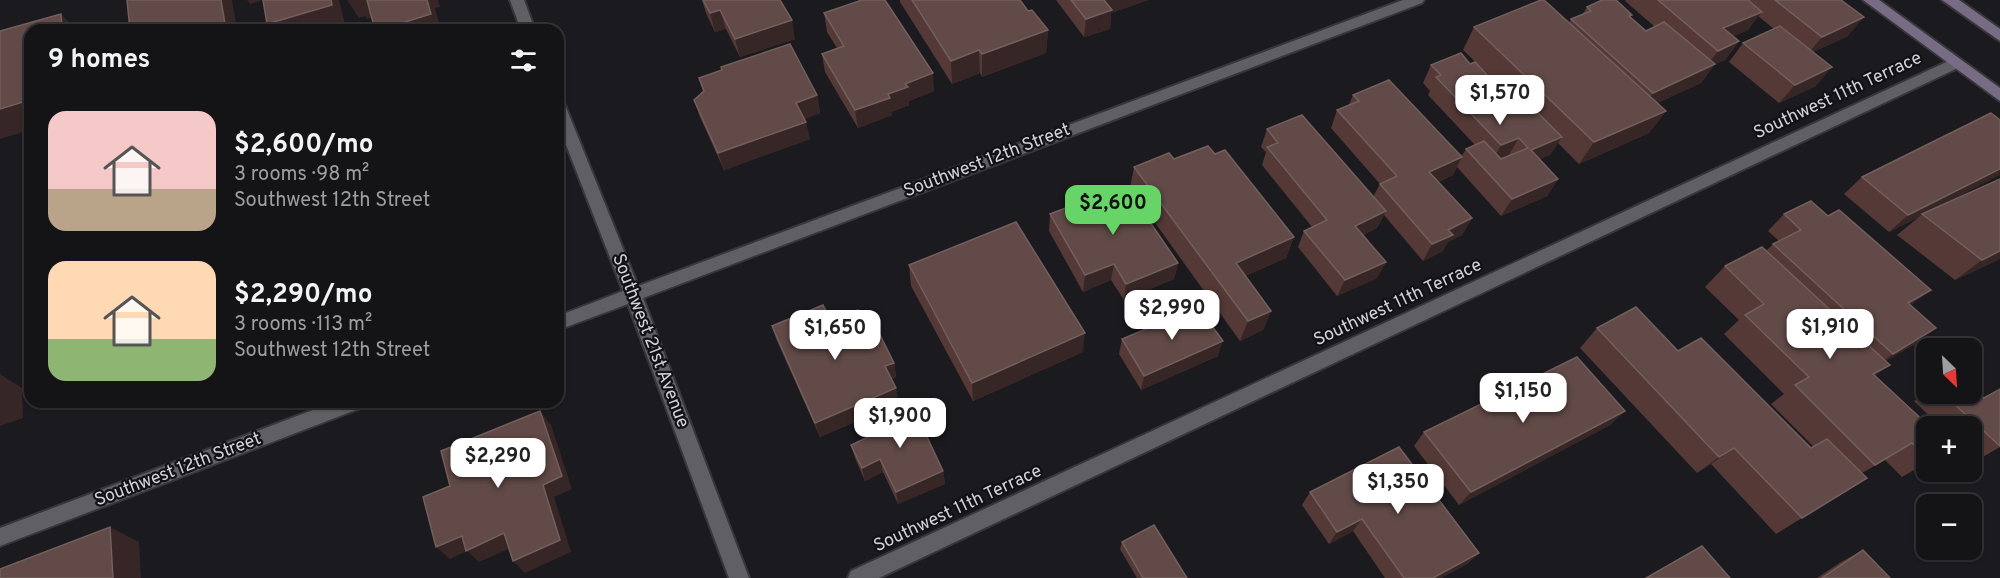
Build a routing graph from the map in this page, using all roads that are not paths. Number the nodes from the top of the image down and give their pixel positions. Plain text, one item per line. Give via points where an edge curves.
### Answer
1 (517, 0) edge
2 (1417, 0) edge
3 (1870, 0) edge
4 (1949, 0) edge
5 (526, 24) edge
6 (2000, 36) edge
7 (1955, 63) junction
8 (2000, 96) edge
9 (564, 120) edge
10 (633, 295) junction
11 (564, 321) edge
12 (339, 408) edge
13 (0, 537) edge
14 (739, 578) edge
15 (858, 578) edge

1 - 5 street
2 - 10 street, Southwest 12th Street
3 - 7 main road
4 - 6 main road
7 - 8 main road
7 - 15 street, Southwest 11th Terrace
9 - 10 street, Southwest 21st Avenue
10 - 11 street, Southwest 12th Street
10 - 14 street, Southwest 21st Avenue
12 - 13 street, Southwest 12th Street

